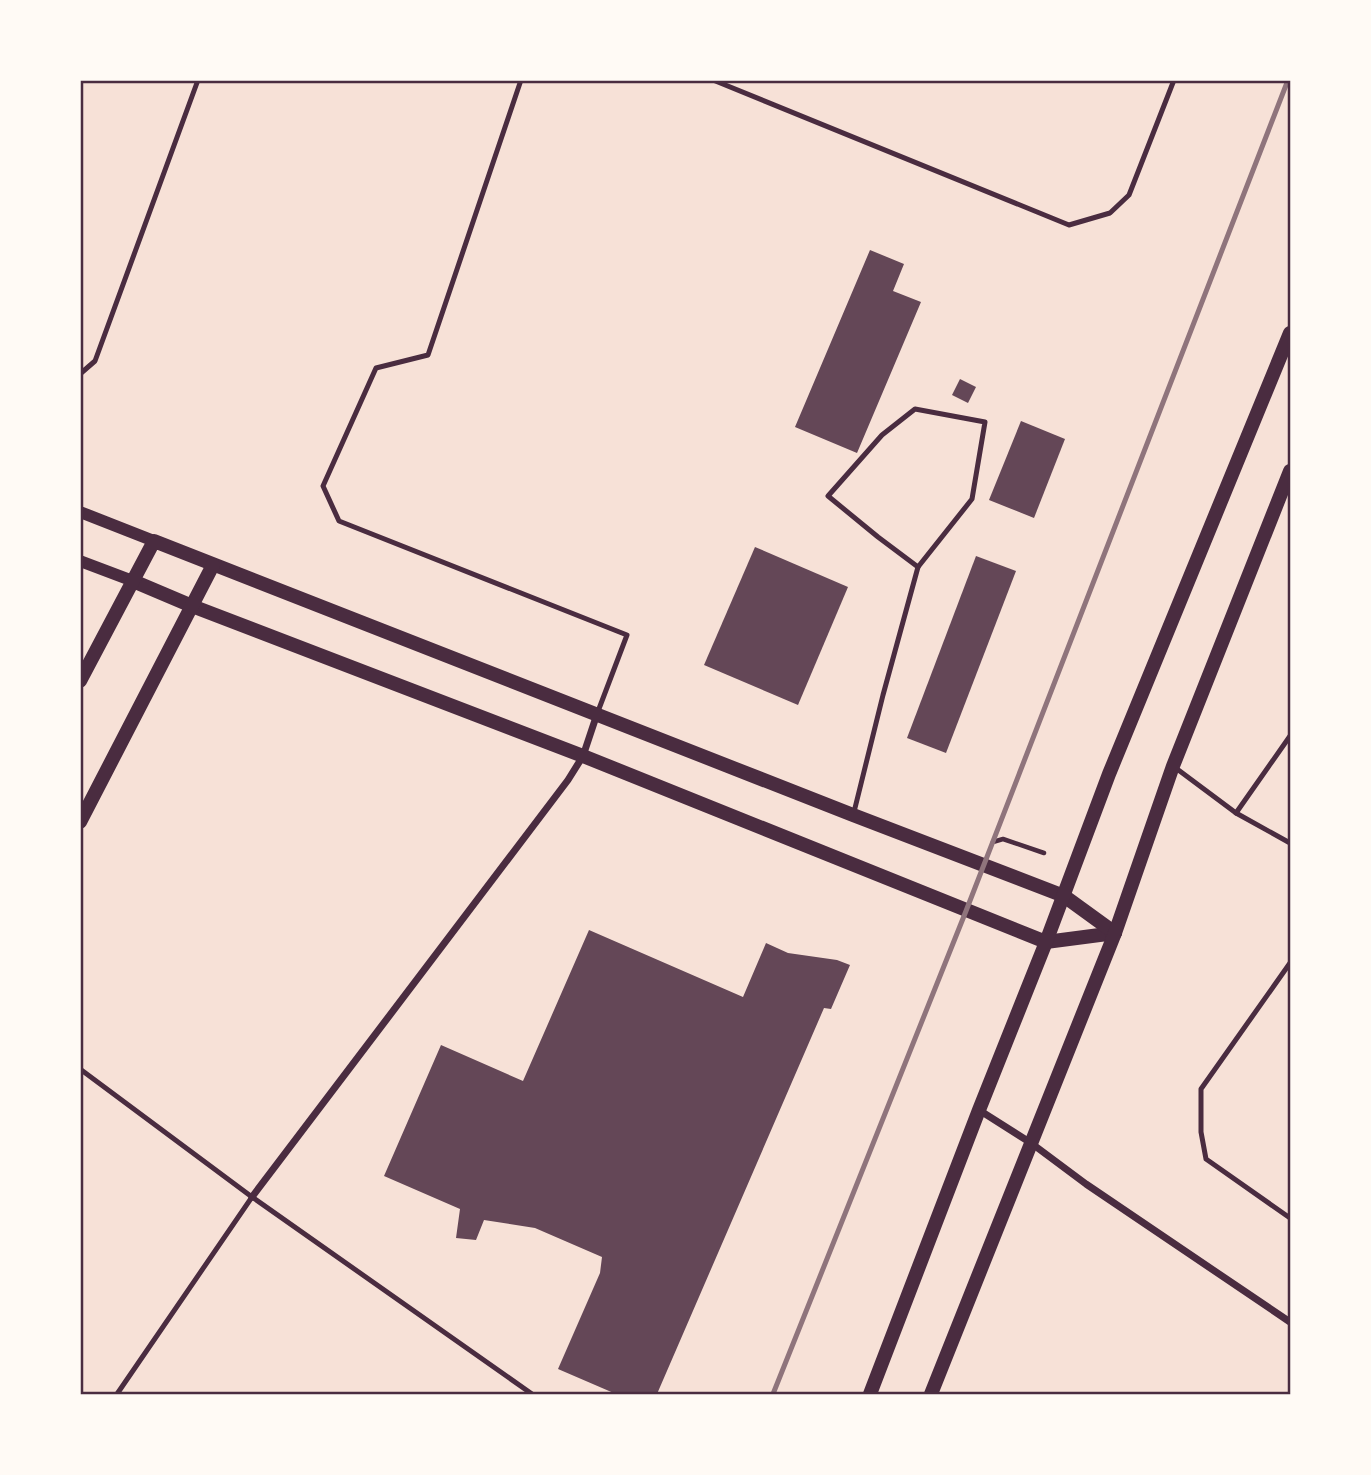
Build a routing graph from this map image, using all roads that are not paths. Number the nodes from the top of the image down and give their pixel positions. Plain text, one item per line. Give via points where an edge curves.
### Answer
1 (198, 80) edge
2 (521, 80) edge
3 (713, 80) edge
4 (1174, 80) edge
5 (1290, 333) edge
6 (80, 374) edge
7 (1290, 471) edge
8 (80, 512) edge
9 (154, 541) junction
10 (80, 561) edge
11 (213, 565) junction
12 (918, 567) junction
13 (132, 581) junction
14 (192, 606) junction
15 (80, 681) edge
16 (597, 714) junction
17 (1290, 736) edge
18 (583, 756) junction
19 (1173, 766) junction
20 (1236, 813) junction
21 (853, 815) junction
22 (80, 822) edge
23 (1290, 843) edge
24 (1064, 896) junction
25 (1115, 933) junction
26 (1046, 942) junction
27 (1290, 963) edge
28 (80, 1069) edge
29 (979, 1110) junction
30 (1031, 1143) junction
31 (251, 1197) junction
32 (1290, 1218) edge
33 (1290, 1322) edge
34 (117, 1395) edge
35 (532, 1395) edge
36 (870, 1395) edge
37 (931, 1395) edge

1 - 6 lane via 95,361
2 - 16 lane via 428,355 376,368 323,486 339,522 627,635
3 - 4 lane via 1069,225 1110,213 1129,195
5 - 24 main road
7 - 19 main road
8 - 9 street
9 - 11 main road
9 - 13 main road
10 - 13 street
11 - 14 main road
11 - 16 main road
12 - 12 lane via 972,499 985,422 915,409 882,435 828,496
12 - 21 lane
13 - 14 main road
13 - 15 main road
14 - 18 main road
14 - 22 main road
16 - 18 street
16 - 21 main road
17 - 20 lane
18 - 26 main road
18 - 31 street
19 - 20 lane
19 - 25 main road
20 - 23 lane
21 - 24 main road
24 - 25 main road
24 - 26 main road
25 - 26 main road
25 - 30 main road
26 - 29 main road
27 - 32 lane via 1201,1089 1201,1132 1206,1159
28 - 31 lane
29 - 30 street
29 - 36 main road
30 - 33 street
30 - 37 main road
31 - 34 lane
31 - 35 lane

